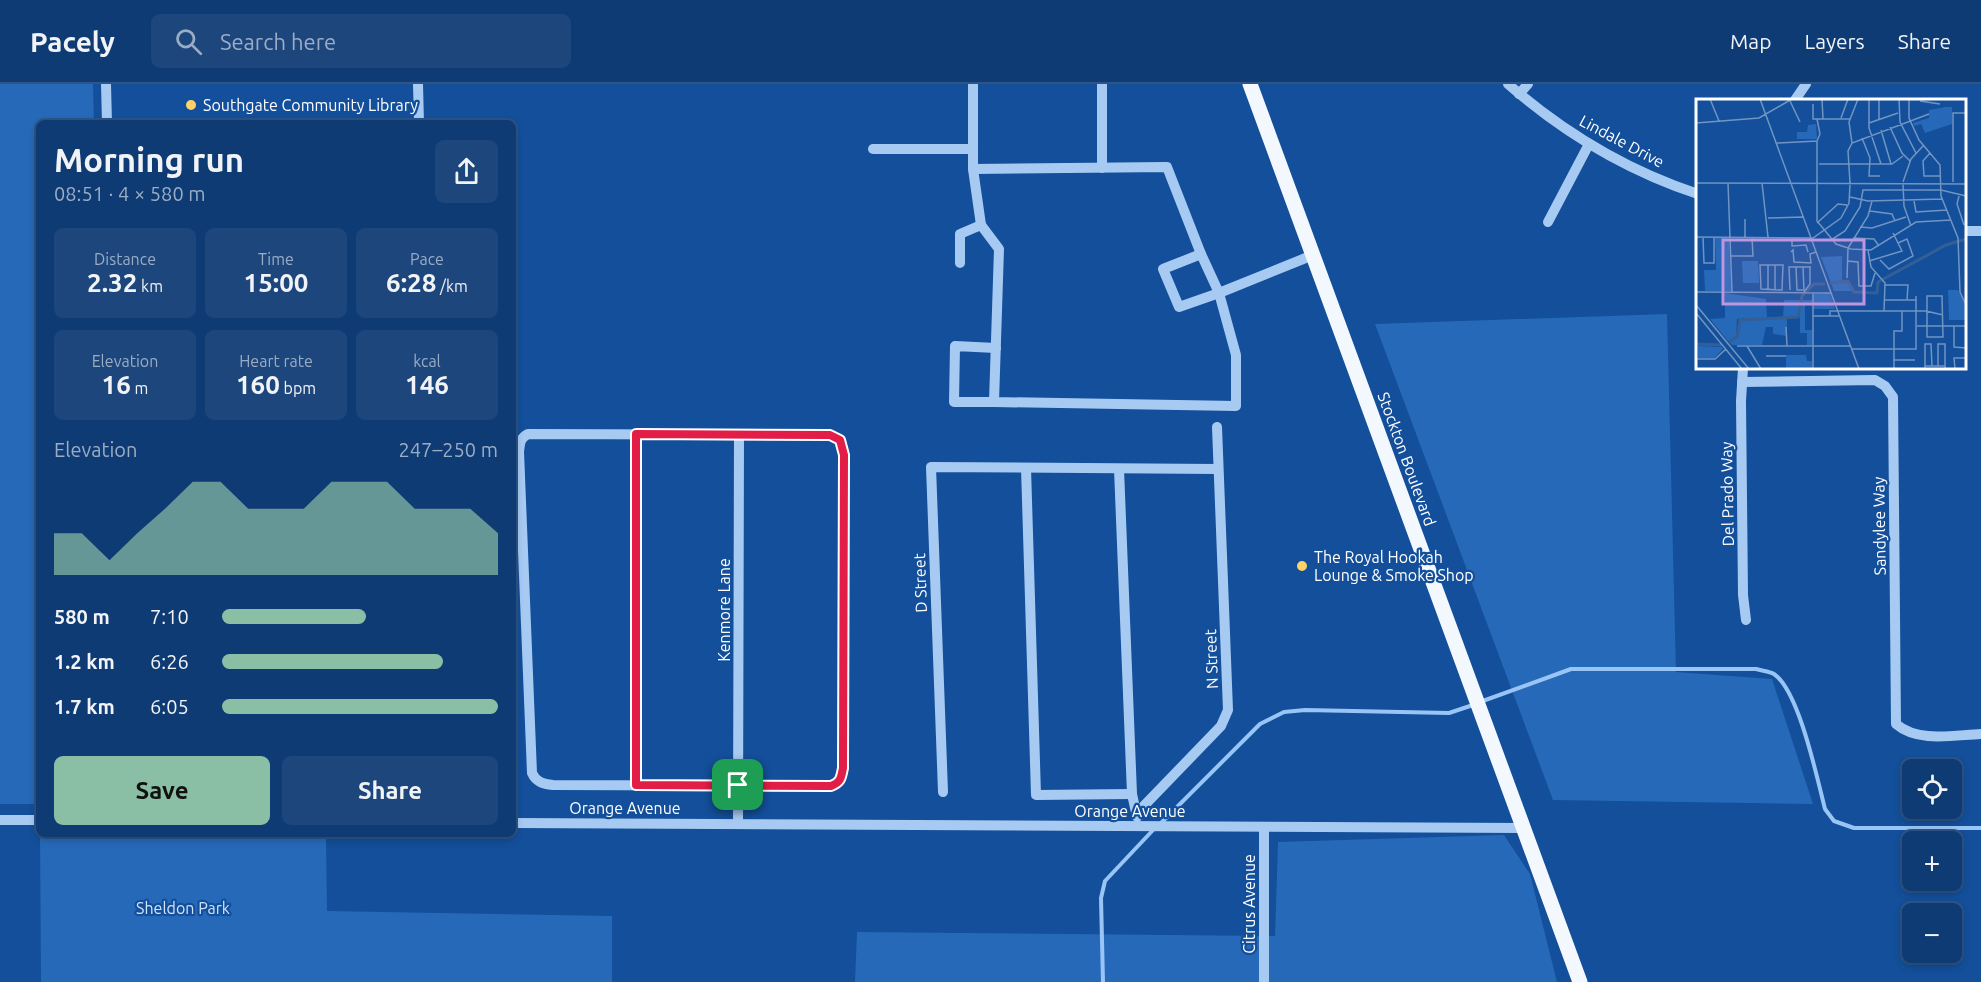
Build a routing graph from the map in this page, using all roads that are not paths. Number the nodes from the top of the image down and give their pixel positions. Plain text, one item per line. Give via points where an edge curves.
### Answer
1 (106, 84) edge
2 (418, 84) edge
3 (973, 84) edge
4 (1102, 84) edge
5 (1250, 84) edge
6 (1508, 84) edge
7 (1528, 84) edge
8 (1806, 84) edge
9 (1520, 94) junction
10 (1796, 99) edge
11 (107, 120) edge
12 (419, 120) edge
13 (1589, 144) junction
14 (873, 149) dead end
15 (973, 149) junction
16 (1102, 168) junction
17 (973, 170) junction
18 (1696, 193) edge
19 (1548, 222) dead end
20 (981, 225) junction
21 (1201, 254) junction
22 (1313, 255) junction
23 (960, 263) dead end
24 (1219, 293) junction
25 (996, 348) junction
26 (1743, 369) edge
27 (1743, 382) junction
28 (994, 402) junction
29 (1216, 427) dead end
30 (636, 434) junction
31 (739, 435) junction
32 (1026, 468) junction
33 (1119, 469) junction
34 (1218, 469) junction
35 (1746, 620) dead end
36 (1981, 734) edge
37 (636, 785) junction
38 (738, 785) junction
39 (943, 792) dead end
40 (1132, 794) junction
41 (1137, 813) junction
42 (0, 820) edge
43 (36, 820) edge
44 (516, 823) edge
45 (738, 824) junction
46 (1142, 826) junction
47 (1264, 827) junction
48 (1523, 828) junction
49 (1264, 982) edge
50 (1580, 982) edge

1 - 11 street
2 - 12 street
3 - 15 street
4 - 16 street
5 - 22 main road, Stockton Boulevard
6 - 9 street, Lindale Drive
7 - 9 street
8 - 10 street
9 - 13 street, Lindale Drive
13 - 18 street, Lindale Drive
13 - 19 street
14 - 15 street
15 - 17 street
16 - 17 street
16 - 21 street via 1167,167
17 - 20 street
20 - 23 street via 960,234
20 - 25 street via 999,249
21 - 24 street
21 - 24 street via 1163,269 1179,307
22 - 24 street
22 - 48 main road, Stockton Boulevard
24 - 28 street via 1236,355 1236,406
25 - 28 street
25 - 28 street via 955,346 954,402
26 - 27 street, Del Prado Way
27 - 35 street, Del Prado Way via 1740,401
27 - 36 street, Sandylee Way via 1875,380 1893,397 1896,724 1917,735
29 - 34 street, N Street
30 - 31 street
30 - 37 street
30 - 37 street via 528,434 520,441 519,452 532,773 545,784
31 - 38 street, Kenmore Lane
31 - 38 street via 830,435 843,446 844,467 841,780 831,786
32 - 33 street
32 - 39 street, D Street via 931,467
32 - 40 street via 1036,795
33 - 34 street
33 - 40 street
34 - 41 street, N Street via 1228,710 1221,726
37 - 38 street
38 - 45 street
40 - 41 street
41 - 46 street
42 - 43 street
44 - 45 street, Orange Avenue
45 - 46 street, Orange Avenue
46 - 47 street, Orange Avenue
47 - 48 street, Orange Avenue
47 - 49 street, Citrus Avenue
48 - 50 main road, Stockton Boulevard

